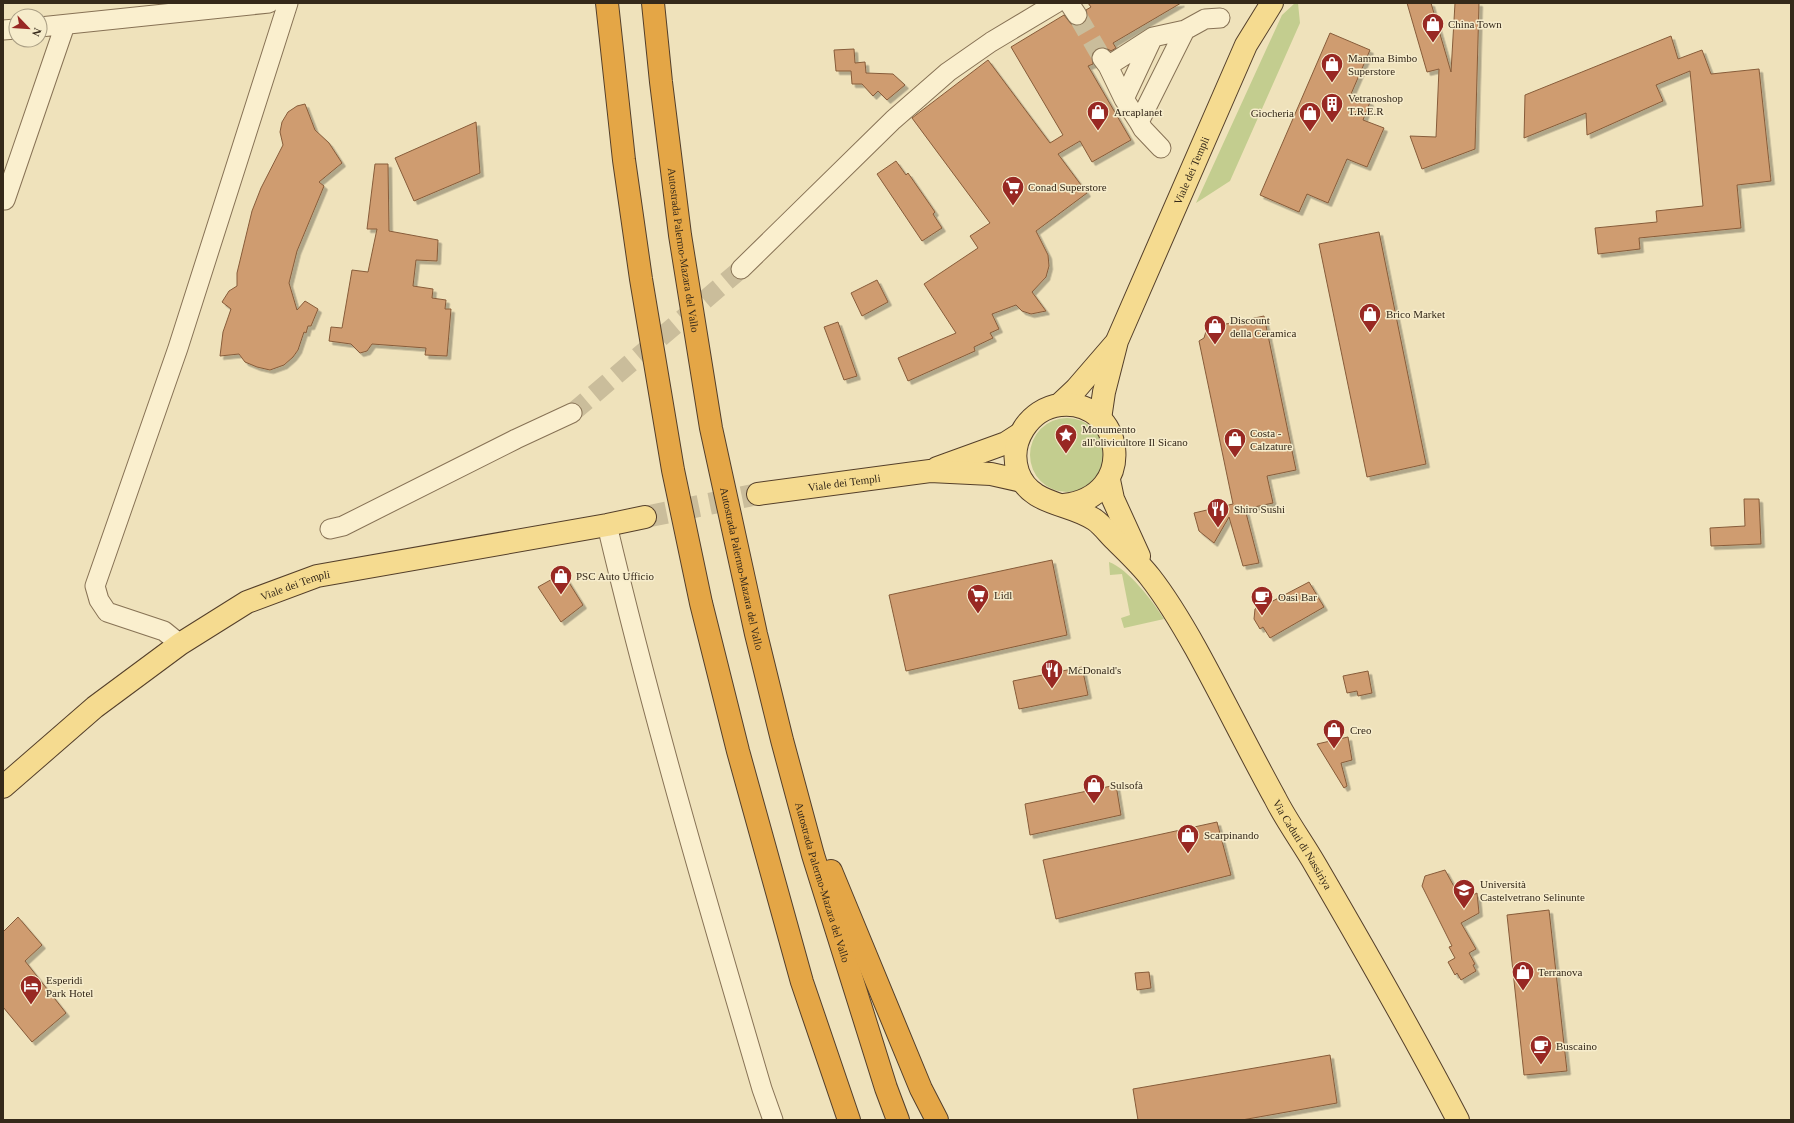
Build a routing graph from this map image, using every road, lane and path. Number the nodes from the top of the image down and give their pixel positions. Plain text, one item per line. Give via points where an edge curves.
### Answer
1 (269, 3) edge
2 (288, 3) edge
3 (607, 3) edge
4 (653, 3) edge
5 (1056, 3) edge
6 (1272, 3) edge
7 (1220, 18) dead end
8 (65, 26) junction
9 (48, 27) edge
10 (1185, 30) junction
11 (1153, 37) junction
12 (1124, 99) junction
13 (1139, 122) junction
14 (1161, 148) dead end
15 (5, 200) dead end
16 (742, 269) tunnel mouth
17 (1117, 341) junction
18 (1059, 405) junction
19 (572, 413) tunnel mouth
20 (1100, 419) junction
21 (1020, 434) junction
22 (930, 471) junction
23 (1109, 480) junction
24 (1022, 481) junction
25 (758, 494) tunnel mouth
26 (1064, 505) junction
27 (645, 517) tunnel mouth
28 (607, 525) junction
29 (330, 529) dead end
30 (1146, 572) junction
31 (756, 634) junction
32 (180, 644) junction
33 (3, 787) edge
34 (762, 1090) junction
35 (768, 1120) edge
36 (773, 1120) edge
37 (849, 1120) edge
38 (898, 1120) edge
39 (937, 1120) edge
40 (1458, 1120) edge

1 - 8 street
2 - 32 street via 178,348 95,586 99,600 107,612 164,631
3 - 37 highway via 624,160 672,470 738,751 802,982
4 - 31 highway, Autostrada Palermo-Mazara del Vallo via 680,235 711,428
5 - 16 street via 991,42 948,72 892,120
6 - 17 main road, Viale dei Templi via 1246,45
7 - 10 street via 1205,19
8 - 9 street
8 - 15 street
10 - 11 street
10 - 13 street
11 - 12 street
11 - 12 street via 1105,62
12 - 13 street
13 - 14 street
17 - 18 main road
17 - 20 main road
18 - 20 main road via 1088,410
18 - 21 main road via 1036,414
19 - 29 street via 343,526
20 - 23 main road via 1110,432 1115,448
21 - 22 main road via 1006,443
21 - 24 main road via 1015,458
22 - 24 main road via 991,474
22 - 25 main road, Viale dei Templi
23 - 26 main road via 1090,498 1077,504
23 - 30 main road via 1112,499
24 - 26 main road via 1033,494 1048,502
26 - 30 main road via 1096,521
27 - 28 main road, Viale dei Templi
28 - 32 main road, Viale dei Templi via 317,576 247,602
28 - 34 street via 672,782
30 - 40 main road, Via Caduti di Nassiriya via 1180,622 1215,683 1276,800 1398,1008
31 - 38 highway, Autostrada Palermo-Mazara del Vallo via 813,855
31 - 39 highway via 773,670 824,852 921,1089
32 - 33 main road, Viale dei Templi via 95,707
34 - 35 street
34 - 36 street

